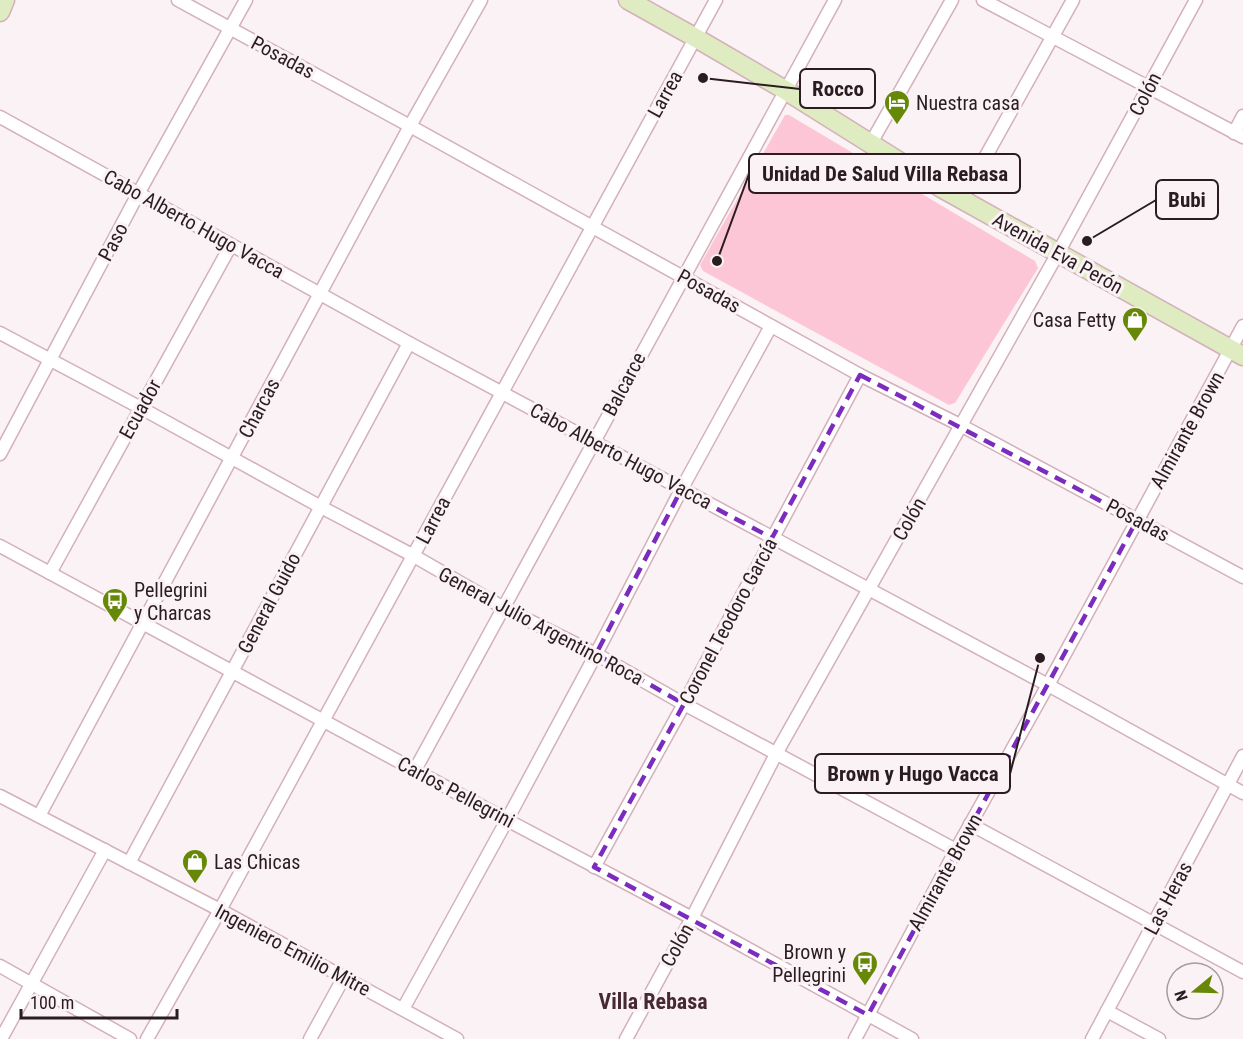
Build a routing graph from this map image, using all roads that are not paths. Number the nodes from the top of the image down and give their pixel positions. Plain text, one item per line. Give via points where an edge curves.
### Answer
1 (5, 0) edge
2 (178, 0) edge
3 (246, 0) edge
4 (481, 0) edge
5 (628, 0) edge
6 (716, 0) edge
7 (835, 0) edge
8 (952, 0) edge
9 (983, 0) edge
10 (1073, 0) edge
11 (1196, 0) edge
12 (0, 12) edge
13 (230, 28) junction
14 (1052, 37) junction
15 (696, 38) junction
16 (1149, 88) junction
17 (785, 90) junction
18 (1243, 116) edge
19 (0, 117) edge
20 (410, 126) junction
21 (1238, 135) edge
22 (872, 143) junction
23 (138, 194) junction
24 (962, 199) junction
25 (593, 226) junction
26 (231, 245) junction
27 (1058, 253) junction
28 (682, 276) junction
29 (320, 294) junction
30 (771, 326) junction
31 (1243, 326) edge
32 (0, 333) edge
33 (409, 344) junction
34 (1237, 352) edge
35 (50, 360) junction
36 (860, 375) junction
37 (502, 392) junction
38 (141, 408) junction
39 (962, 426) junction
40 (593, 441) junction
41 (0, 454) edge
42 (232, 458) junction
43 (681, 490) junction
44 (321, 507) junction
45 (1137, 520) junction
46 (772, 538) junction
47 (0, 546) edge
48 (414, 556) junction
49 (51, 573) junction
50 (1243, 577) edge
51 (869, 589) junction
52 (504, 608) junction
53 (143, 622) junction
54 (596, 654) junction
55 (232, 671) junction
56 (1048, 685) junction
57 (684, 704) junction
58 (323, 721) junction
59 (777, 752) junction
60 (1243, 756) edge
61 (415, 770) junction
62 (1227, 785) junction
63 (1243, 793) edge
64 (0, 796) edge
65 (39, 816) junction
66 (507, 820) junction
67 (970, 824) junction
68 (105, 850) junction
69 (956, 850) junction
70 (129, 863) junction
71 (594, 867) junction
72 (220, 910) junction
73 (692, 918) junction
74 (1155, 923) junction
75 (0, 966) edge
76 (1243, 972) edge
77 (344, 977) junction
78 (32, 984) junction
79 (403, 1010) junction
80 (1107, 1011) junction
81 (868, 1015) junction
82 (1, 1039) edge
83 (130, 1039) edge
84 (147, 1039) edge
85 (310, 1039) edge
86 (457, 1039) edge
87 (626, 1039) edge
88 (855, 1039) edge
89 (912, 1039) edge
90 (1092, 1039) edge
91 (1160, 1039) edge

1 - 12 main road
2 - 13 street, Posadas
3 - 13 street, Paso
4 - 20 street, Charcas
5 - 15 main road, Avenida Eva Perón
6 - 15 street, Larrea
7 - 17 street, Balcarce
8 - 22 street
9 - 14 street
10 - 14 street
11 - 16 street, Colón
13 - 20 street, Posadas
13 - 23 street, Paso
14 - 16 street
14 - 24 street
15 - 17 main road, Avenida Eva Perón
15 - 25 street, Larrea
16 - 21 street
16 - 27 street, Colón
17 - 22 main road, Avenida Eva Perón
17 - 28 street, Balcarce
18 - 21 street
19 - 23 street, Cabo Alberto Hugo Vacca
20 - 25 street, Posadas
20 - 29 street, Charcas
22 - 24 main road, Avenida Eva Perón
23 - 26 street, Cabo Alberto Hugo Vacca
23 - 35 street, Paso
24 - 27 main road, Avenida Eva Perón
25 - 28 street, Posadas
25 - 37 street, Larrea
26 - 29 street, Cabo Alberto Hugo Vacca
26 - 38 street, Ecuador
27 - 34 main road, Avenida Eva Perón
27 - 39 street, Colón
28 - 30 street, Posadas
28 - 40 street, Balcarce
29 - 33 street, Cabo Alberto Hugo Vacca
29 - 42 street, Charcas
30 - 36 street, Posadas
30 - 43 street
31 - 34 street, Almirante Brown
32 - 35 street, General Julio Argentino Roca
33 - 37 street, Cabo Alberto Hugo Vacca
33 - 44 street, General Guido
34 - 45 street, Almirante Brown
35 - 38 street, General Julio Argentino Roca
35 - 41 street, Paso
36 - 39 street, Posadas
36 - 46 street, Coronel Teodoro García
37 - 40 street, Cabo Alberto Hugo Vacca
37 - 48 street, Larrea
38 - 42 street, General Julio Argentino Roca
38 - 49 street, Ecuador
39 - 45 street, Posadas
39 - 51 street, Colón
40 - 43 street, Cabo Alberto Hugo Vacca
40 - 52 street, Balcarce
42 - 44 street, General Julio Argentino Roca
42 - 53 street, Charcas
43 - 46 street, Cabo Alberto Hugo Vacca
43 - 54 street
44 - 48 street, General Julio Argentino Roca
44 - 55 street, General Guido
45 - 50 street, Posadas
45 - 56 street, Almirante Brown
46 - 51 street, Cabo Alberto Hugo Vacca
46 - 57 street, Coronel Teodoro García
47 - 49 street, Carlos Pellegrini
48 - 52 street, General Julio Argentino Roca
48 - 58 street, Larrea
49 - 53 street, Carlos Pellegrini
51 - 56 street, Cabo Alberto Hugo Vacca
51 - 59 street, Colón
52 - 54 street, General Julio Argentino Roca
52 - 61 street, Balcarce
53 - 55 street, Carlos Pellegrini
53 - 65 street, Charcas
54 - 57 street, General Julio Argentino Roca
54 - 66 street
55 - 58 street, Carlos Pellegrini
55 - 70 street, General Guido
56 - 62 street, Cabo Alberto Hugo Vacca
56 - 67 street, Almirante Brown
57 - 59 street, General Julio Argentino Roca
57 - 71 street, Coronel Teodoro García
58 - 61 street, Carlos Pellegrini
58 - 72 street, Larrea
59 - 69 street, General Julio Argentino Roca
59 - 73 street, Colón
60 - 62 street, Las Heras
61 - 66 street, Carlos Pellegrini
62 - 63 street, Cabo Alberto Hugo Vacca
62 - 74 street, Las Heras
64 - 65 street, Ingeniero Emilio Mitre
65 - 68 street, Ingeniero Emilio Mitre
66 - 71 street, Carlos Pellegrini
66 - 79 street
67 - 69 street, Almirante Brown
67 - 74 street
68 - 70 street, Ingeniero Emilio Mitre
68 - 78 street
69 - 81 street, Almirante Brown
70 - 72 street, Ingeniero Emilio Mitre
71 - 73 street, Carlos Pellegrini
72 - 77 street, Ingeniero Emilio Mitre
72 - 84 street, Larrea
73 - 81 street, Carlos Pellegrini
73 - 87 street, Colón
74 - 76 street
74 - 80 street, Las Heras
75 - 78 street
77 - 79 street, Ingeniero Emilio Mitre
77 - 85 street
78 - 82 street
78 - 83 street
79 - 86 street, Ingeniero Emilio Mitre
80 - 90 street, Las Heras
80 - 91 street
81 - 88 street, Almirante Brown
81 - 89 street, Carlos Pellegrini

